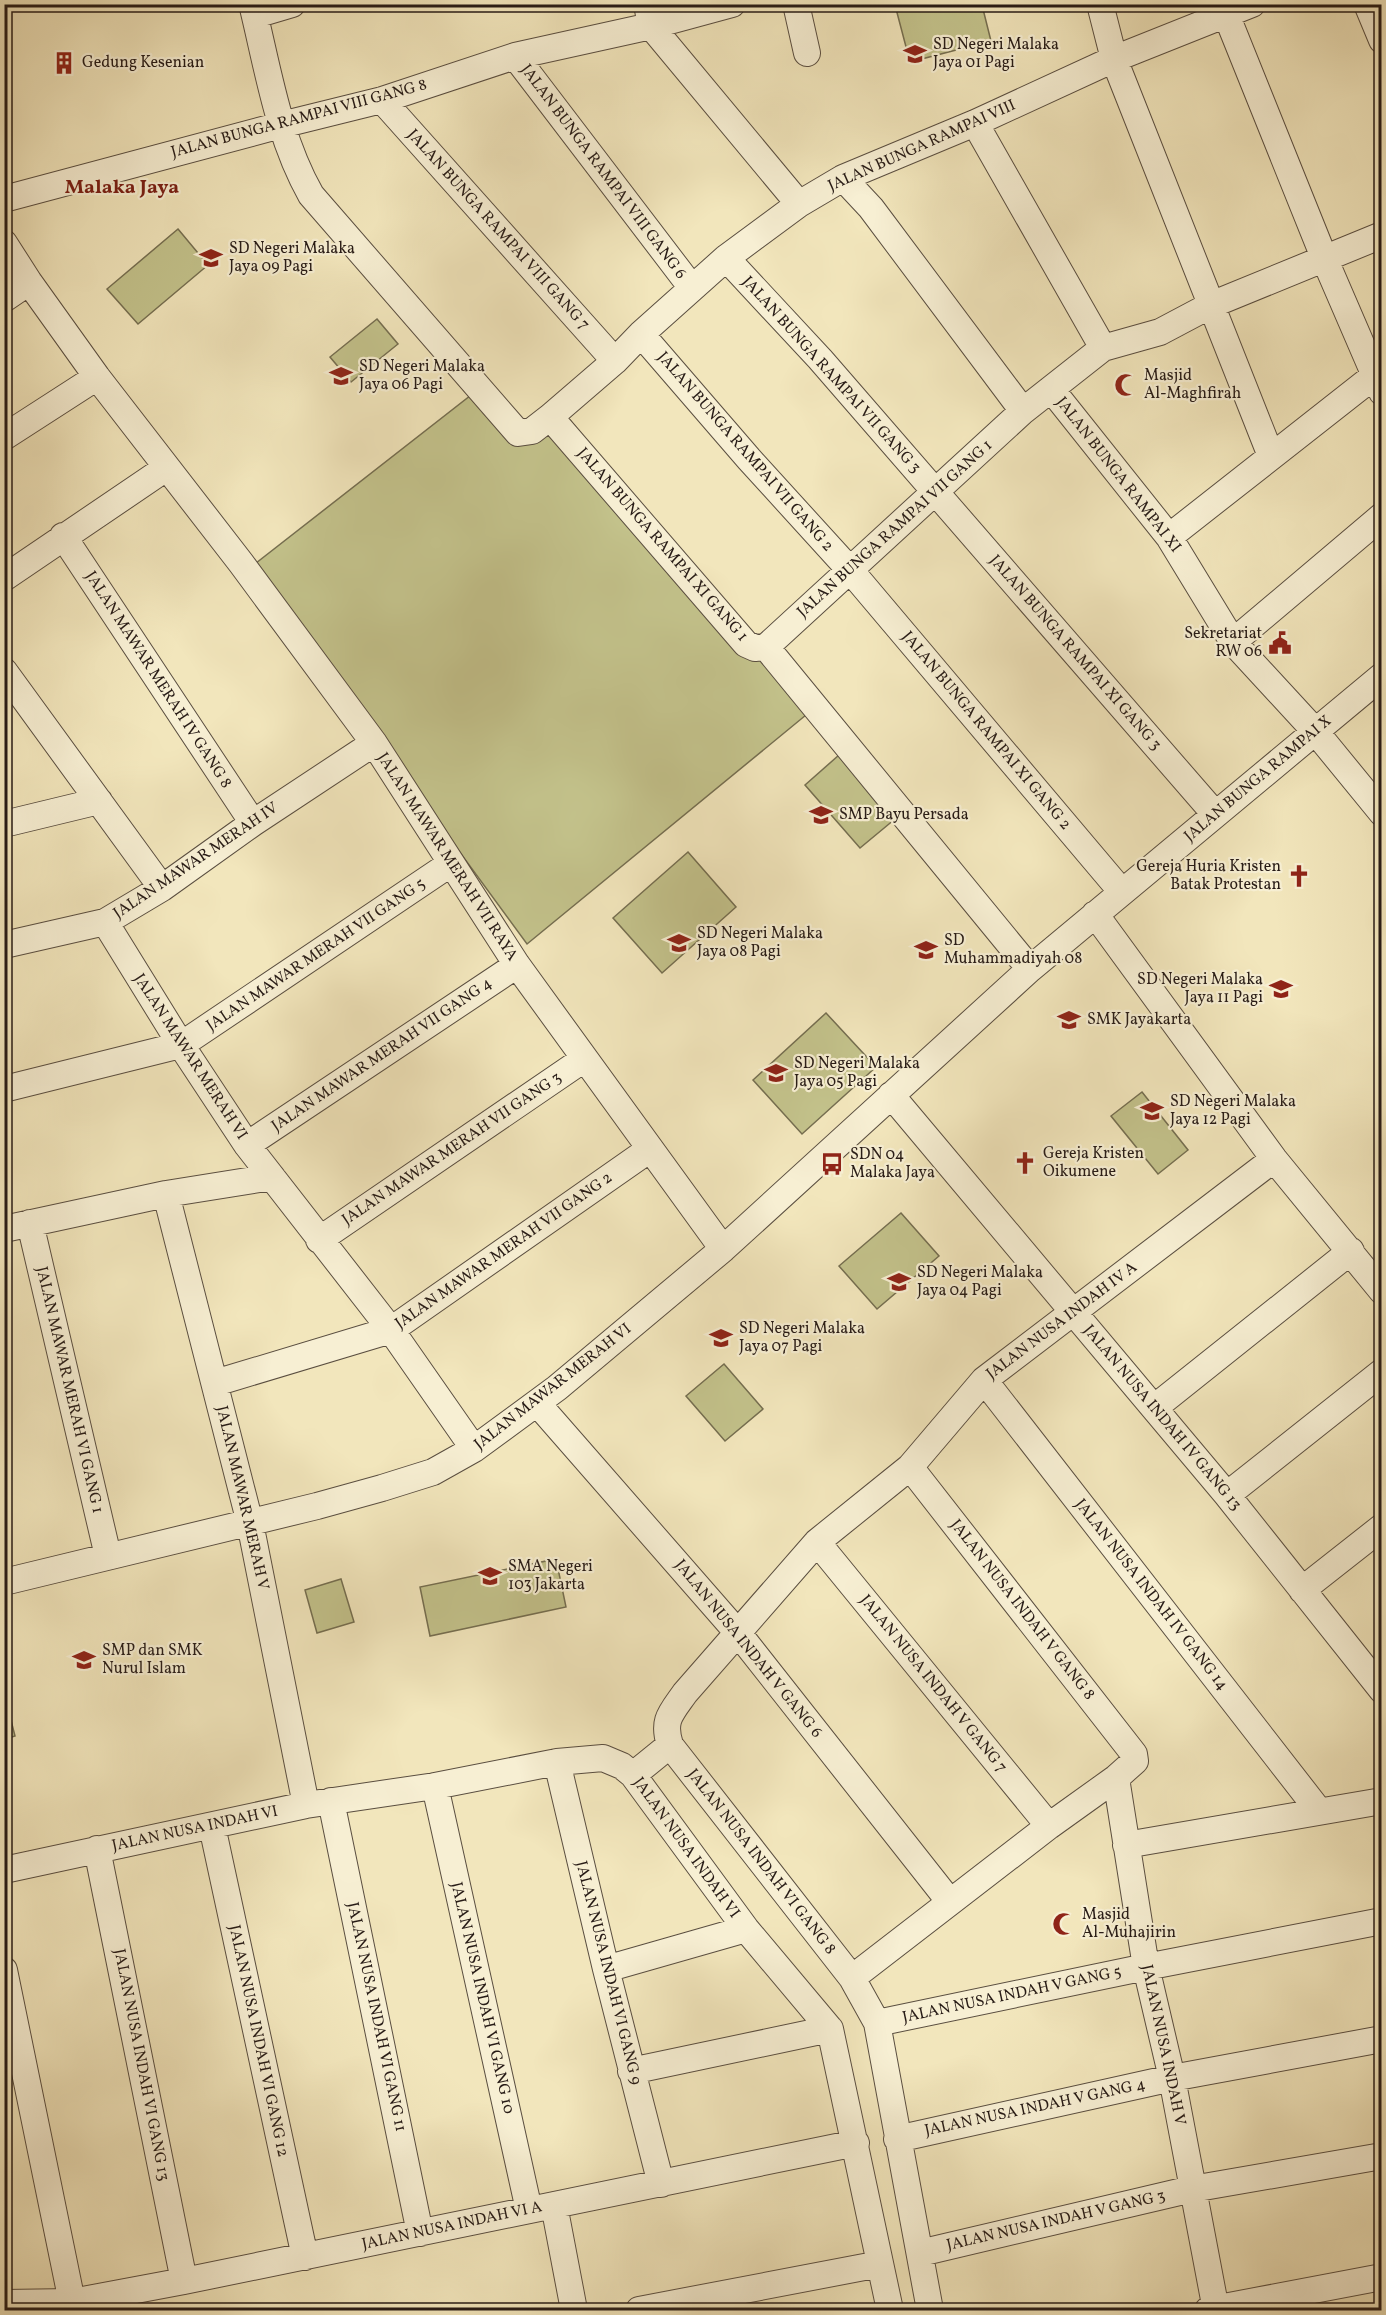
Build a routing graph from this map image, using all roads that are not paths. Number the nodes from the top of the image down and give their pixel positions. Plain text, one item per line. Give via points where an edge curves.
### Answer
1 (292, 4) edge
2 (732, 4) edge
3 (796, 4) edge
4 (1100, 4) edge
5 (1252, 4) edge
6 (1367, 4) edge
7 (254, 10) edge
8 (1223, 10) edge
9 (649, 15) edge
10 (1382, 40) edge
11 (807, 52) dead end
12 (515, 56) junction
13 (1114, 59) junction
14 (382, 100) junction
15 (975, 123) junction
16 (281, 125) junction
17 (843, 178) junction
18 (4, 199) edge
19 (799, 204) junction
20 (1382, 235) edge
21 (4, 243) edge
22 (726, 258) junction
23 (1325, 260) junction
24 (29, 282) junction
25 (692, 288) junction
26 (4, 299) edge
27 (1211, 305) junction
28 (641, 334) junction
29 (1103, 348) junction
30 (615, 361) junction
31 (97, 377) junction
32 (1378, 384) edge
33 (1051, 389) junction
34 (1023, 411) junction
35 (550, 417) junction
36 (4, 437) edge
37 (1271, 456) junction
38 (166, 468) junction
39 (936, 492) junction
40 (1382, 516) edge
41 (63, 536) junction
42 (1169, 537) junction
43 (850, 570) junction
44 (4, 578) edge
45 (1233, 642) junction
46 (766, 647) junction
47 (4, 671) edge
48 (1382, 676) edge
49 (12, 696) edge
50 (1315, 731) junction
51 (374, 743) junction
52 (99, 801) junction
53 (1382, 813) edge
54 (1215, 814) junction
55 (253, 823) junction
56 (4, 824) edge
57 (450, 864) junction
58 (162, 888) junction
59 (1122, 892) junction
60 (1095, 914) junction
61 (105, 922) junction
62 (4, 945) edge
63 (518, 965) junction
64 (1030, 969) junction
65 (181, 1045) junction
66 (584, 1059) junction
67 (4, 1089) edge
68 (891, 1095) junction
69 (247, 1145) junction
70 (650, 1149) junction
71 (1274, 1159) junction
72 (272, 1177) junction
73 (166, 1194) junction
74 (30, 1223) junction
75 (4, 1229) edge
76 (319, 1240) junction
77 (723, 1249) junction
78 (1351, 1251) junction
79 (1382, 1291) edge
80 (1075, 1312) junction
81 (391, 1330) junction
82 (1382, 1372) edge
83 (984, 1380) junction
84 (215, 1383) junction
85 (537, 1403) junction
86 (1154, 1408) junction
87 (474, 1449) junction
88 (910, 1467) junction
89 (1227, 1495) junction
90 (250, 1523) junction
91 (1382, 1527) edge
92 (817, 1542) junction
93 (108, 1556) junction
94 (4, 1582) edge
95 (1302, 1590) junction
96 (738, 1633) junction
97 (1378, 1676) edge
98 (666, 1749) junction
99 (557, 1762) junction
100 (638, 1772) junction
101 (1116, 1778) junction
102 (435, 1786) junction
103 (1382, 1801) edge
104 (331, 1802) junction
105 (306, 1805) junction
106 (1319, 1811) junction
107 (212, 1826) junction
108 (1049, 1826) junction
109 (1126, 1845) junction
110 (97, 1849) junction
111 (4, 1870) edge
112 (950, 1902) junction
113 (1382, 1921) edge
114 (746, 1929) junction
115 (1146, 1967) junction
116 (4, 1970) edge
117 (606, 1970) junction
118 (852, 1978) junction
119 (877, 2023) junction
120 (830, 2029) junction
121 (1382, 2039) edge
122 (631, 2071) junction
123 (1172, 2078) junction
124 (897, 2139) junction
125 (856, 2143) junction
126 (1382, 2156) edge
127 (661, 2184) junction
128 (1192, 2189) junction
129 (542, 2208) junction
130 (420, 2233) junction
131 (920, 2253) junction
132 (305, 2256) junction
133 (880, 2264) junction
134 (1382, 2277) edge
135 (184, 2281) junction
136 (4, 2303) edge
137 (57, 2305) edge
138 (574, 2310) edge
139 (639, 2310) edge
140 (890, 2310) edge
141 (930, 2310) edge
142 (1213, 2310) edge

1 - 7 street
2 - 9 street, JALAN BUNGA RAMPAI VIII GANG 8
3 - 11 street
4 - 13 street
5 - 8 street, JALAN BUNGA RAMPAI VIII
6 - 10 street
7 - 16 street
8 - 13 street, JALAN BUNGA RAMPAI VIII
8 - 23 street
9 - 12 street, JALAN BUNGA RAMPAI VIII GANG 8
9 - 19 street
12 - 14 street, JALAN BUNGA RAMPAI VIII GANG 8
12 - 25 street, JALAN BUNGA RAMPAI VIII GANG 6
13 - 15 street, JALAN BUNGA RAMPAI VIII
13 - 27 street
14 - 16 street, JALAN BUNGA RAMPAI VIII GANG 8
14 - 30 street, JALAN BUNGA RAMPAI VIII GANG 7
15 - 17 street, JALAN BUNGA RAMPAI VIII
15 - 29 street
16 - 18 street, JALAN BUNGA RAMPAI VIII GANG 8
16 - 35 street, JALAN BUNGA RAMPAI VIII via 311,195 518,433 532,431
17 - 19 street, JALAN BUNGA RAMPAI VIII
17 - 34 street via 871,208
19 - 22 street, JALAN BUNGA RAMPAI VIII
20 - 23 street
21 - 24 street, JALAN MAWAR MERAH VII RAYA
22 - 25 street, JALAN BUNGA RAMPAI VIII
22 - 39 street, JALAN BUNGA RAMPAI VII GANG 3
23 - 27 street
23 - 32 street
24 - 26 street
24 - 31 street, JALAN MAWAR MERAH VII RAYA
25 - 28 street, JALAN BUNGA RAMPAI VIII
27 - 29 street via 1160,332
27 - 37 street
28 - 30 street, JALAN BUNGA RAMPAI VIII
28 - 43 street, JALAN BUNGA RAMPAI VII GANG 2
29 - 33 street, JALAN BUNGA RAMPAI VII GANG 1
30 - 35 street, JALAN BUNGA RAMPAI VIII
31 - 36 street
31 - 38 street, JALAN MAWAR MERAH VII RAYA
32 - 37 street
33 - 34 street, JALAN BUNGA RAMPAI VII GANG 1
33 - 42 street, JALAN BUNGA RAMPAI XI
34 - 39 street, JALAN BUNGA RAMPAI VII GANG 1
35 - 46 street, JALAN BUNGA RAMPAI XI GANG 1 via 746,644
37 - 42 street
38 - 41 street
38 - 51 street, JALAN MAWAR MERAH VII RAYA via 242,563
39 - 43 street, JALAN BUNGA RAMPAI VII GANG 1
39 - 54 street, JALAN BUNGA RAMPAI XI GANG 3
40 - 45 street
41 - 44 street
41 - 55 street, JALAN MAWAR MERAH IV GANG 8
42 - 45 street, JALAN BUNGA RAMPAI XI
43 - 46 street, JALAN BUNGA RAMPAI VII GANG 1
43 - 59 street, JALAN BUNGA RAMPAI XI GANG 2
45 - 50 street, JALAN BUNGA RAMPAI XI
46 - 64 street, JALAN BUNGA RAMPAI XI GANG 1
47 - 49 street
48 - 50 street, JALAN BUNGA RAMPAI X
49 - 52 street
50 - 53 street, JALAN BUNGA RAMPAI XI
50 - 54 street, JALAN BUNGA RAMPAI X
51 - 55 street, JALAN MAWAR MERAH IV
51 - 57 street, JALAN MAWAR MERAH VII RAYA
52 - 56 street
52 - 58 street
54 - 59 street, JALAN BUNGA RAMPAI X
55 - 58 street, JALAN MAWAR MERAH IV
57 - 63 street, JALAN MAWAR MERAH VII RAYA
57 - 65 street, JALAN MAWAR MERAH VII GANG 5
58 - 61 street, JALAN MAWAR MERAH IV
59 - 60 street, JALAN BUNGA RAMPAI X
60 - 64 street, JALAN BUNGA RAMPAI X
60 - 71 street
61 - 62 street, JALAN MAWAR MERAH IV
61 - 65 street, JALAN MAWAR MERAH VI
63 - 66 street, JALAN MAWAR MERAH VII RAYA
63 - 69 street, JALAN MAWAR MERAH VII GANG 4
64 - 68 street, JALAN BUNGA RAMPAI X
65 - 67 street
65 - 69 street, JALAN MAWAR MERAH VI
66 - 70 street, JALAN MAWAR MERAH VII RAYA
66 - 76 street, JALAN MAWAR MERAH VII GANG 3
68 - 77 street, JALAN MAWAR MERAH VI
68 - 80 street, JALAN NUSA INDAH IV GANG 13
69 - 72 street, JALAN MAWAR MERAH VI
70 - 77 street, JALAN MAWAR MERAH VII RAYA
70 - 81 street, JALAN MAWAR MERAH VII GANG 2
71 - 78 street
71 - 80 street, JALAN NUSA INDAH IV A
72 - 73 street
72 - 76 street, JALAN MAWAR MERAH VI
73 - 74 street
73 - 84 street, JALAN MAWAR MERAH V
74 - 75 street
74 - 93 street, JALAN MAWAR MERAH VI GANG 1
76 - 81 street, JALAN MAWAR MERAH VI
77 - 85 street, JALAN MAWAR MERAH VI
78 - 79 street
78 - 86 street
80 - 83 street, JALAN NUSA INDAH IV A
80 - 86 street, JALAN NUSA INDAH IV GANG 13
81 - 84 street, JALAN MAWAR MERAH VII GANG 2
81 - 87 street, JALAN MAWAR MERAH VI
82 - 89 street
83 - 88 street, JALAN NUSA INDAH IV A
83 - 106 street, JALAN NUSA INDAH IV GANG 14
84 - 90 street, JALAN MAWAR MERAH V
85 - 87 street, JALAN MAWAR MERAH VI
85 - 96 street, JALAN NUSA INDAH V GANG 6
86 - 89 street, JALAN NUSA INDAH IV GANG 13
87 - 90 street, JALAN MAWAR MERAH VI via 433,1472
88 - 92 street, JALAN NUSA INDAH IV A
88 - 101 street, JALAN NUSA INDAH V GANG 8 via 1134,1754 1135,1761
89 - 95 street, JALAN NUSA INDAH IV GANG 13
90 - 93 street, JALAN MAWAR MERAH VI
90 - 105 street, JALAN MAWAR MERAH V
91 - 95 street
92 - 96 street, JALAN NUSA INDAH IV A
92 - 108 street, JALAN NUSA INDAH V GANG 7
93 - 94 street, JALAN MAWAR MERAH VI
95 - 97 street, JALAN NUSA INDAH IV GANG 13
96 - 98 street, JALAN NUSA INDAH IV A via 670,1714
96 - 112 street, JALAN NUSA INDAH V GANG 6
98 - 100 street
98 - 118 street, JALAN NUSA INDAH VI GANG 8
99 - 100 street, JALAN NUSA INDAH VI via 603,1758
99 - 102 street, JALAN NUSA INDAH VI
99 - 117 street, JALAN NUSA INDAH VI GANG 9
100 - 114 street, JALAN NUSA INDAH VI
101 - 108 street
101 - 109 street, JALAN NUSA INDAH V
102 - 104 street, JALAN NUSA INDAH VI
102 - 129 street, JALAN NUSA INDAH VI GANG 10
103 - 106 street
104 - 105 street, JALAN NUSA INDAH VI
104 - 130 street, JALAN NUSA INDAH VI GANG 11
105 - 107 street, JALAN NUSA INDAH VI
106 - 109 street
107 - 110 street, JALAN NUSA INDAH VI
107 - 132 street, JALAN NUSA INDAH VI GANG 12
108 - 112 street
109 - 115 street, JALAN NUSA INDAH V
110 - 111 street, JALAN NUSA INDAH VI
110 - 135 street, JALAN NUSA INDAH VI GANG 13
112 - 118 street
113 - 115 street, JALAN NUSA INDAH V GANG 5
114 - 117 street
114 - 120 street, JALAN NUSA INDAH VI
115 - 119 street, JALAN NUSA INDAH V GANG 5
115 - 123 street, JALAN NUSA INDAH V
116 - 137 street
117 - 122 street, JALAN NUSA INDAH VI GANG 9
118 - 119 street, JALAN NUSA INDAH VI GANG 8
119 - 124 street, JALAN NUSA INDAH VI GANG 8
120 - 122 street
120 - 125 street, JALAN NUSA INDAH VI
121 - 123 street, JALAN NUSA INDAH V GANG 4
122 - 127 street, JALAN NUSA INDAH VI GANG 9
123 - 124 street, JALAN NUSA INDAH V GANG 4
123 - 128 street, JALAN NUSA INDAH V
124 - 131 street, JALAN NUSA INDAH VI GANG 8
125 - 127 street, JALAN NUSA INDAH VI A
125 - 133 street, JALAN NUSA INDAH VI
126 - 128 street, JALAN NUSA INDAH V GANG 3
127 - 129 street, JALAN NUSA INDAH VI A
128 - 131 street, JALAN NUSA INDAH V GANG 3
128 - 142 street, JALAN NUSA INDAH V
129 - 130 street, JALAN NUSA INDAH VI A
129 - 138 street, JALAN NUSA INDAH VI GANG 10
130 - 132 street, JALAN NUSA INDAH VI A
131 - 141 street, JALAN NUSA INDAH VI GANG 8
132 - 135 street, JALAN NUSA INDAH VI A
133 - 139 street
133 - 140 street, JALAN NUSA INDAH VI
134 - 142 street
135 - 137 street, JALAN NUSA INDAH VI A
136 - 137 street, JALAN NUSA INDAH VI A

